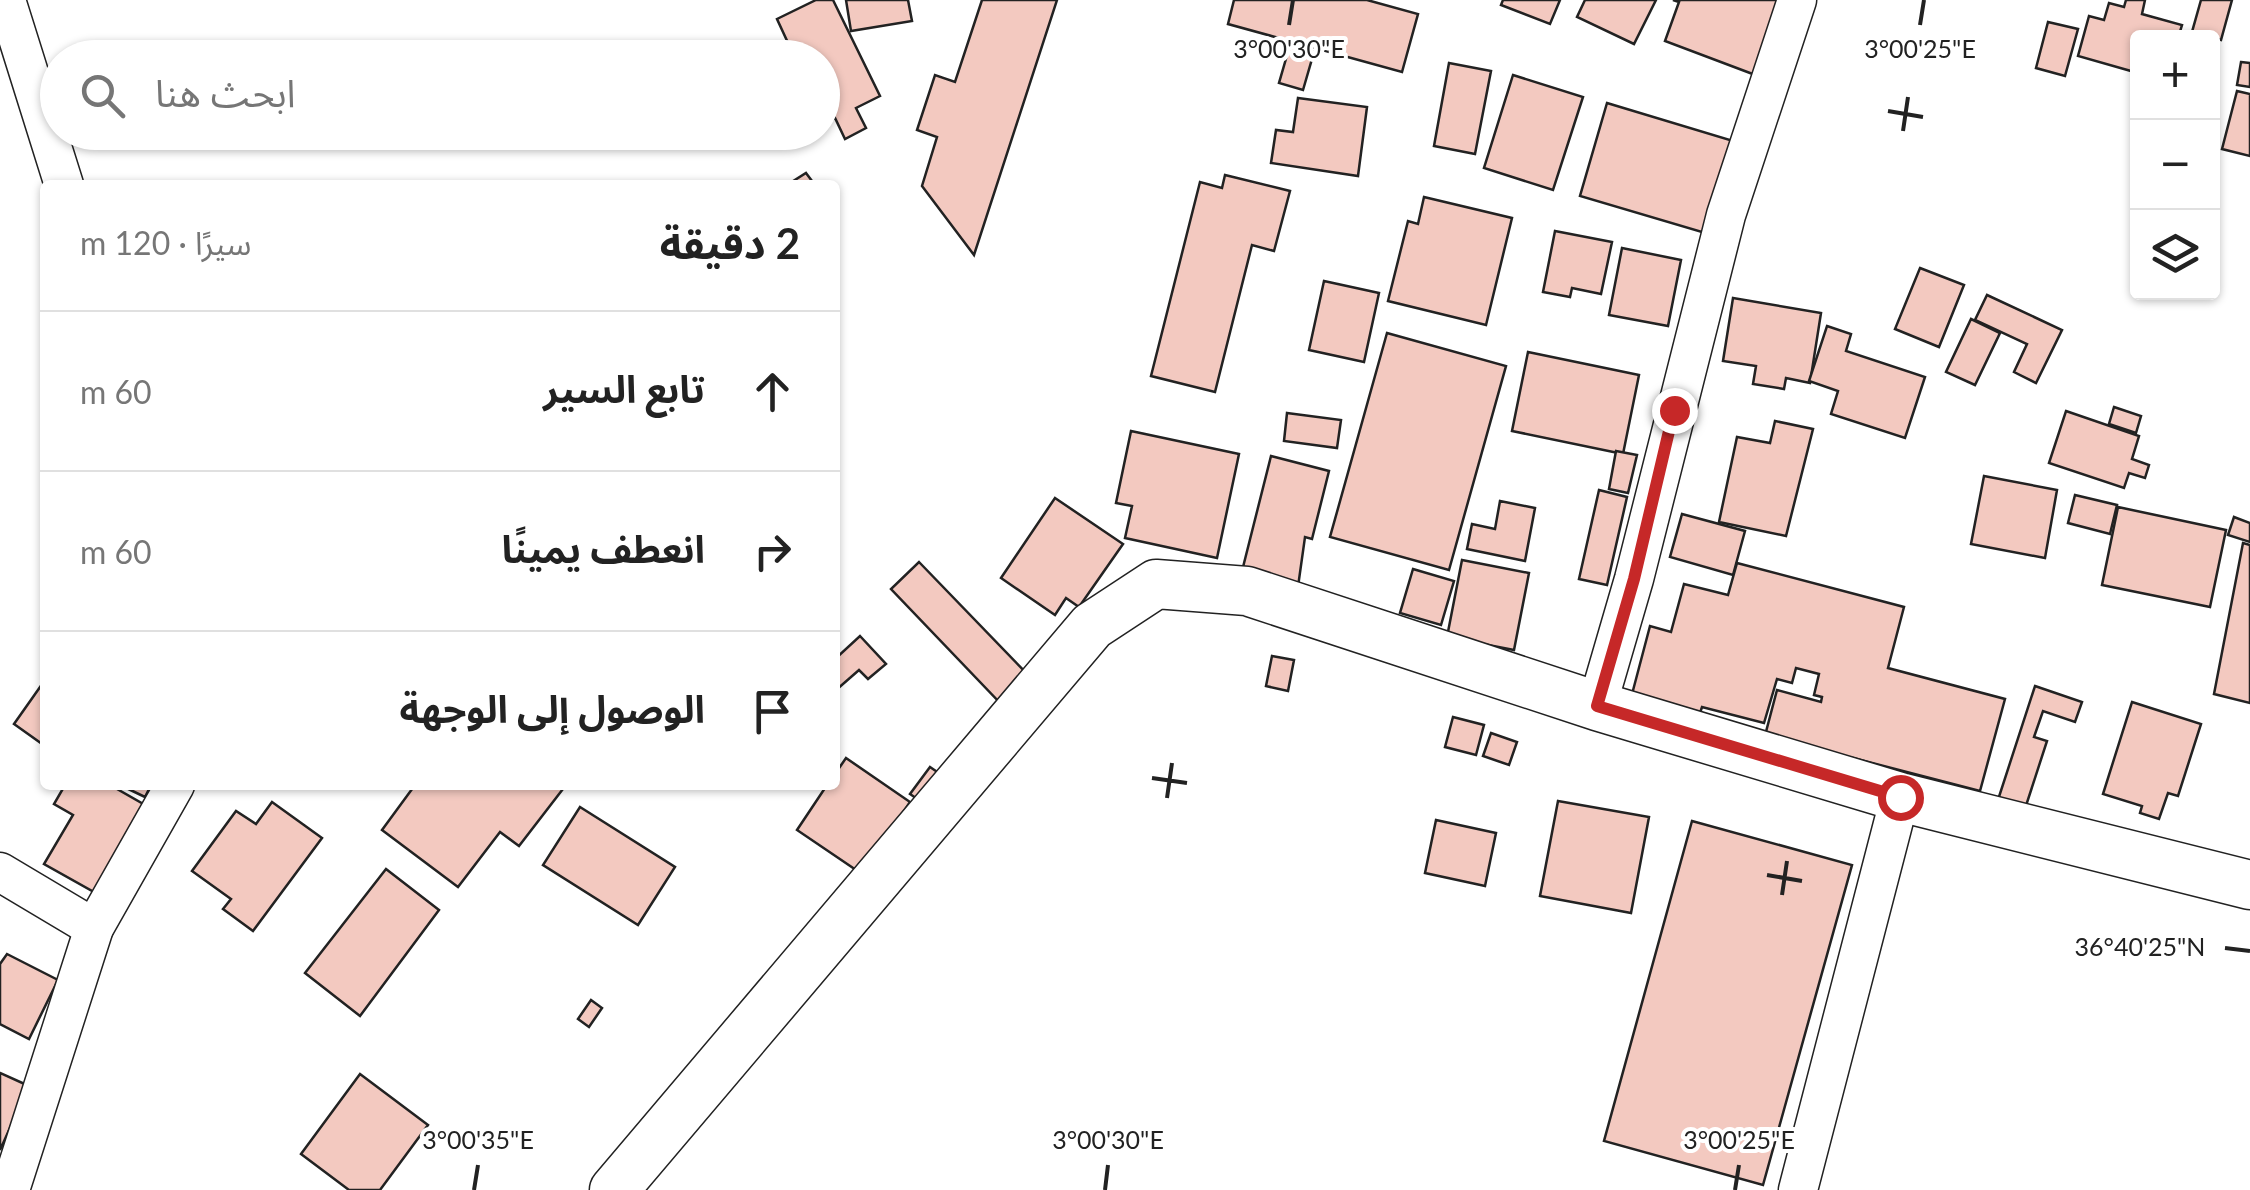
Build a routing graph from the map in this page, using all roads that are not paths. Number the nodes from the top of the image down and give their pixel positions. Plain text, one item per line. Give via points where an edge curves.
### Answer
1 (6, 0) edge
2 (1798, 0) edge
3 (40, 108) edge
4 (53, 150) edge
5 (62, 180) edge
6 (1597, 706) junction
7 (173, 790) edge
8 (1900, 797) junction
9 (0, 872) edge
10 (2250, 885) edge
11 (94, 928) junction
12 (10, 1190) edge
13 (614, 1190) edge
14 (1798, 1190) edge

1 - 3 street
2 - 6 street via 1726,215
4 - 5 street
6 - 8 main road
6 - 13 main road via 1247,591 1156,584 1092,626
7 - 11 street
8 - 10 main road
8 - 14 street
9 - 11 street
11 - 12 street

